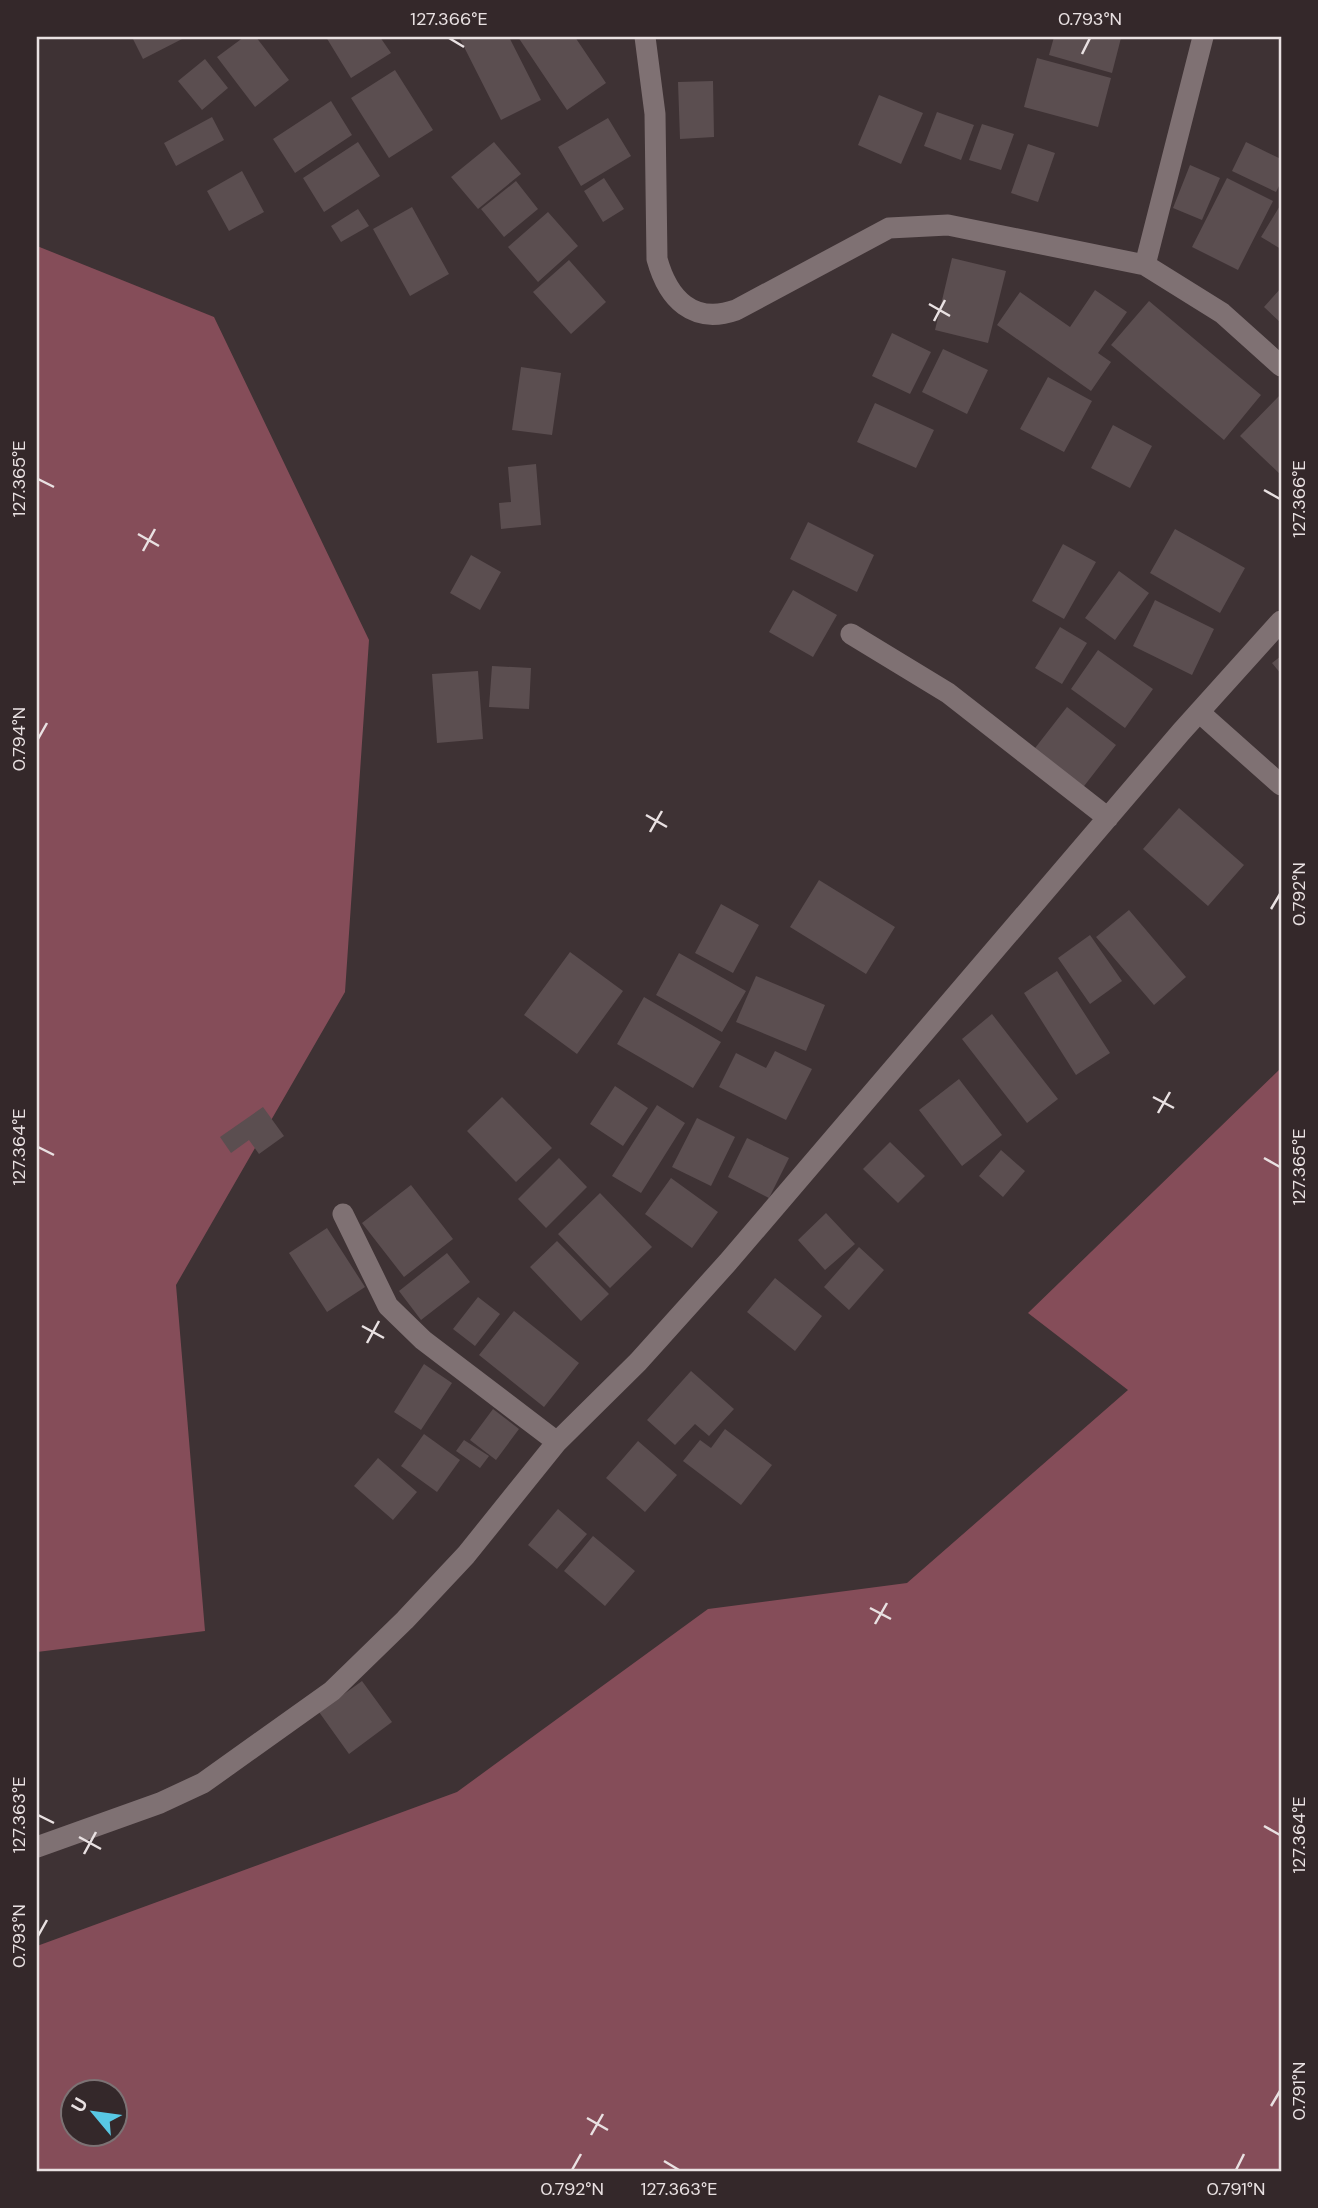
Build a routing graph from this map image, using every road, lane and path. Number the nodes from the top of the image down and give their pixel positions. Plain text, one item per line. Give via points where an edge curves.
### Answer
1 (645, 37) edge
2 (1203, 37) edge
3 (1145, 265) junction
4 (1281, 366) edge
5 (1281, 621) edge
6 (852, 634) dead end
7 (1199, 712) junction
8 (1281, 785) edge
9 (1108, 818) junction
10 (343, 1214) dead end
11 (557, 1441) junction
12 (37, 1847) edge

1 - 3 street via 655,114 657,259 673,295 705,315 736,310 875,233 909,225 948,225
2 - 3 street
3 - 4 street via 1222,313
5 - 7 street
6 - 9 street via 948,693
7 - 8 street
7 - 9 street
9 - 11 street via 737,1252 638,1363
10 - 11 street via 388,1306 423,1340
11 - 12 street via 466,1555 332,1691 295,1720 203,1783 160,1804

